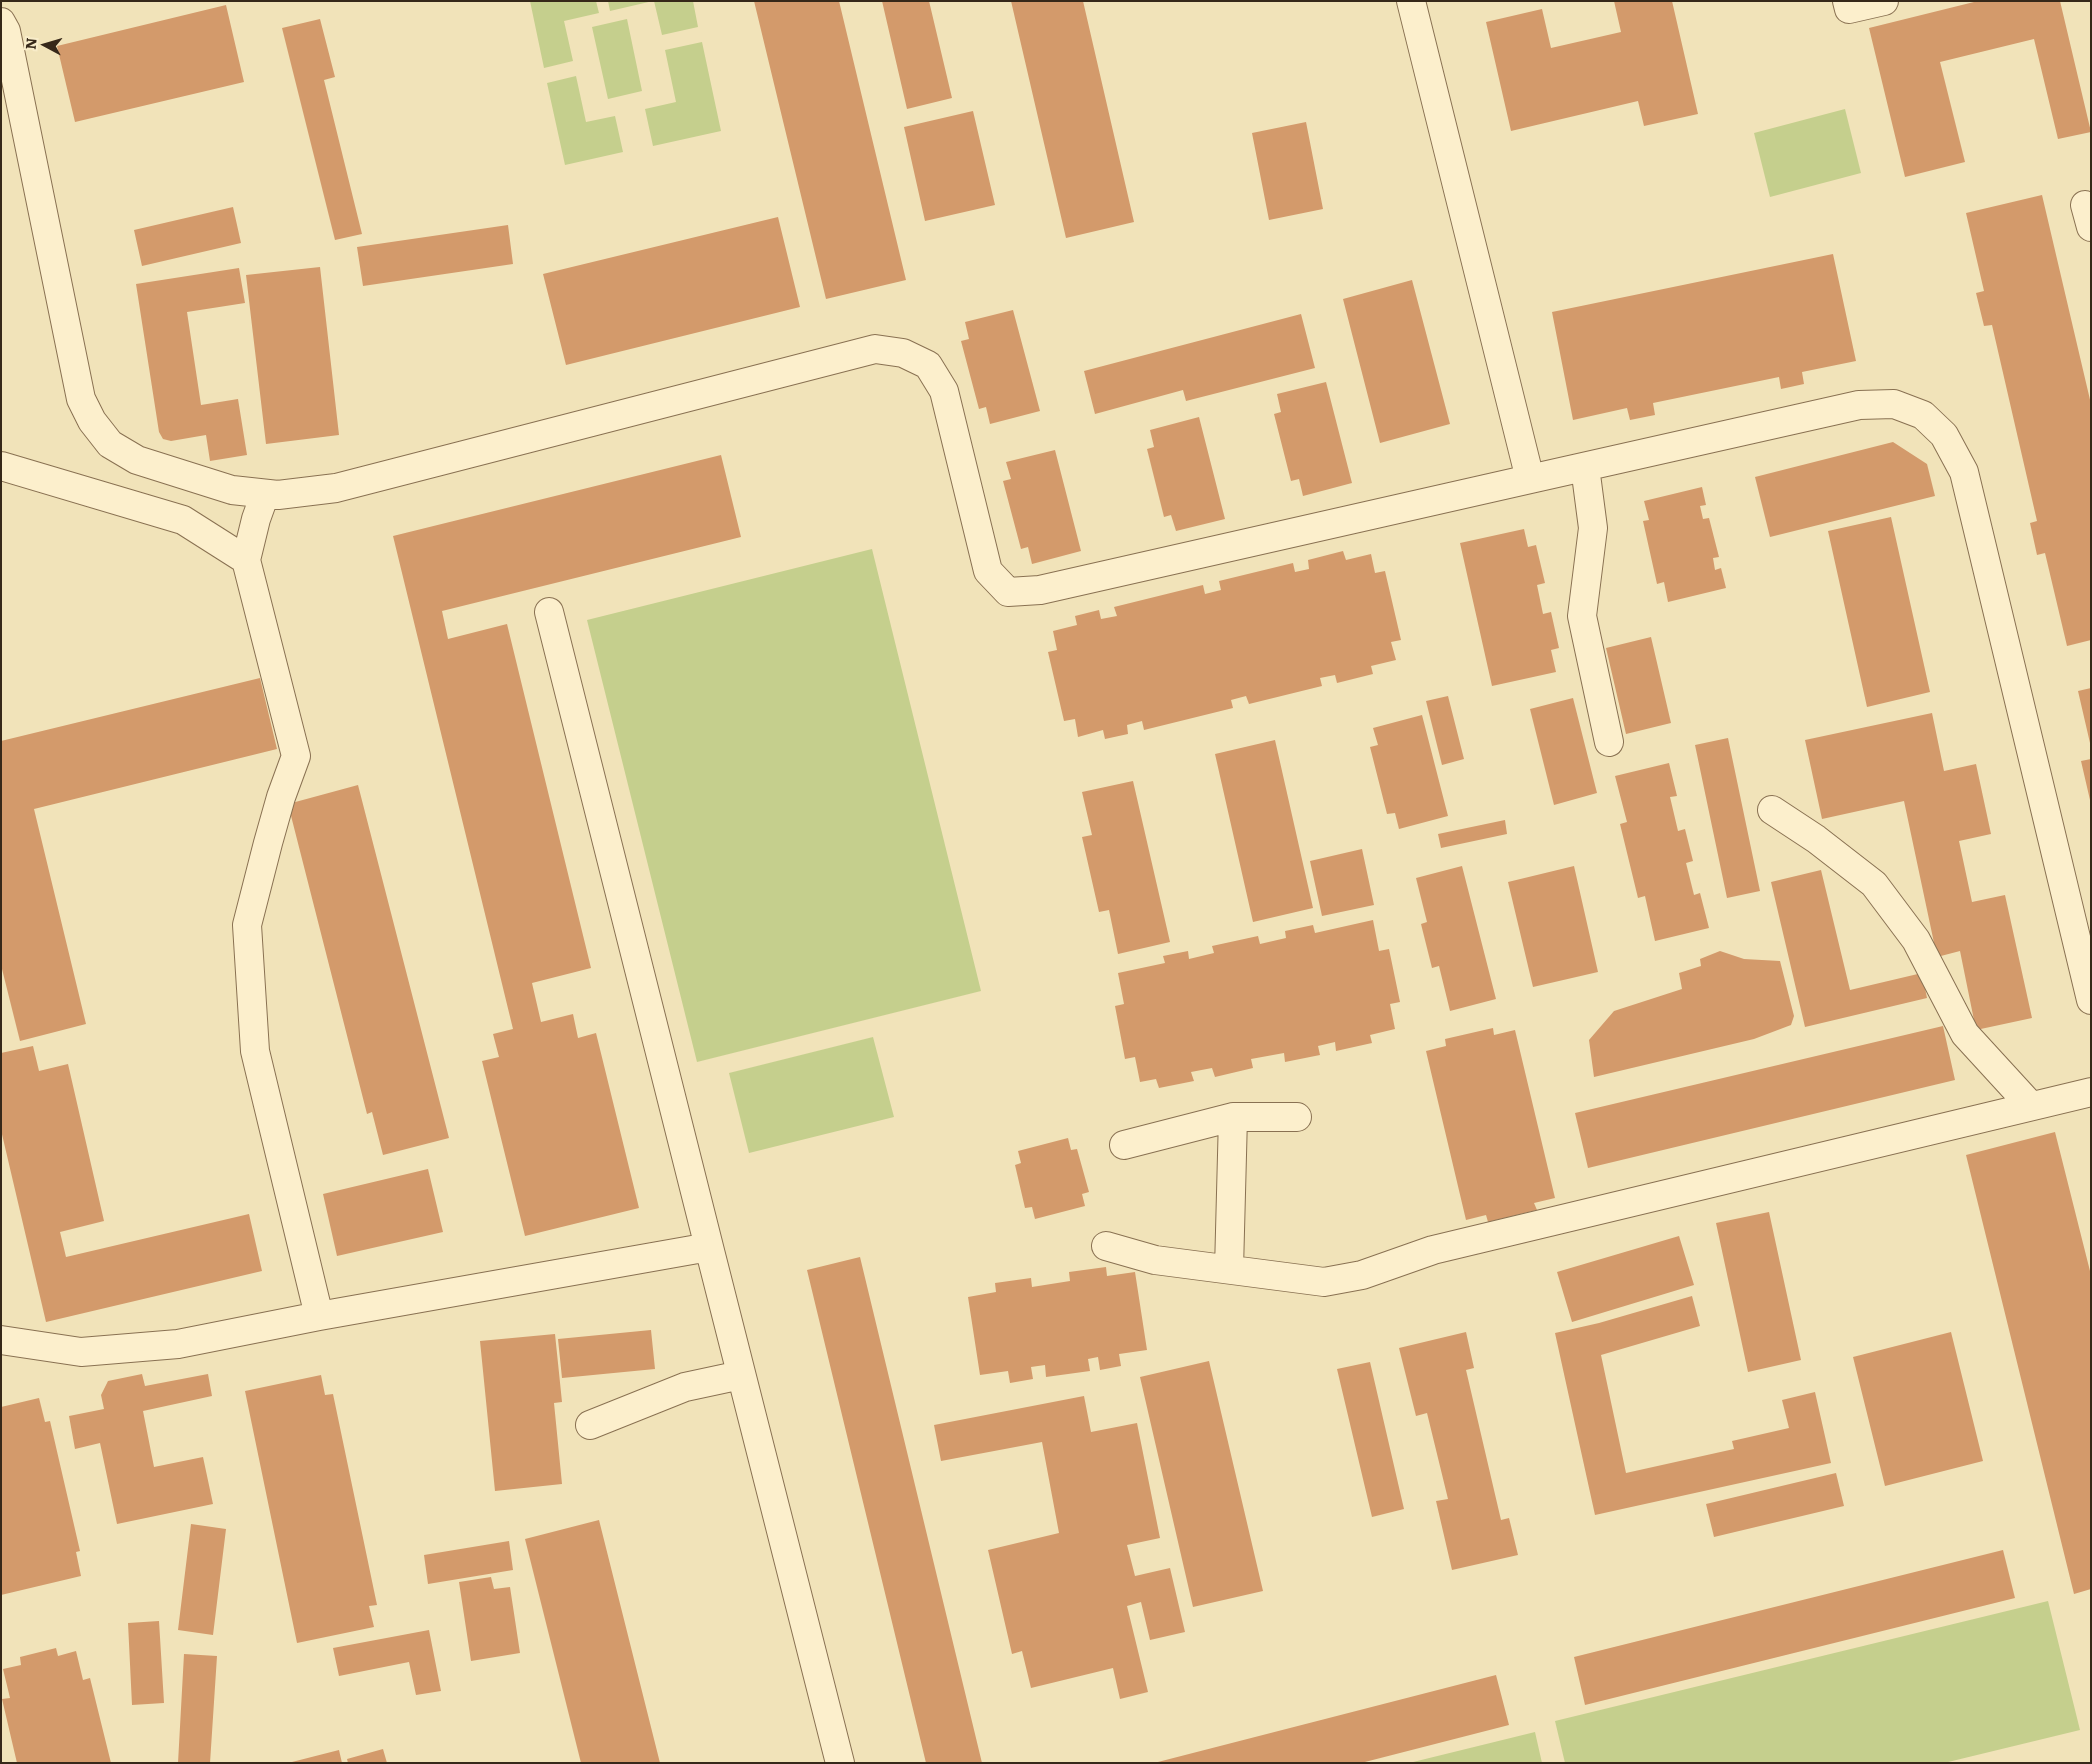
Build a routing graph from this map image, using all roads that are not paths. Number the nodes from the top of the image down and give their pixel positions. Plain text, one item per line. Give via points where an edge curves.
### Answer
1 (1411, 1) edge
2 (1847, 1) edge
3 (1884, 1) edge
4 (1, 22) edge
5 (1, 466) edge
6 (1585, 467) junction
7 (1530, 479) junction
8 (265, 494) junction
9 (246, 560) junction
10 (549, 612) dead end
11 (1609, 742) dead end
12 (1772, 810) dead end
13 (2091, 1000) edge
14 (2091, 1092) edge
15 (2031, 1106) junction
16 (1233, 1117) junction
17 (1297, 1117) dead end
18 (1124, 1145) dead end
19 (1106, 1246) dead end
20 (708, 1247) junction
21 (1229, 1270) junction
22 (318, 1316) junction
23 (1, 1340) edge
24 (741, 1375) junction
25 (590, 1425) dead end
26 (840, 1763) edge

1 - 7 street
2 - 3 street via 1849,9
4 - 8 street via 6,31 82,398 92,421 110,444 137,460 232,490
5 - 9 street via 183,520
6 - 7 street
6 - 11 street via 1593,528 1582,616
6 - 13 street via 1859,406 1894,404 1922,415 1944,435 1964,472
7 - 8 street via 1040,590 1008,592 988,571 944,391 928,366 903,353 875,349 336,488
8 - 9 street
9 - 22 street via 296,756 276,815 247,925 255,1051
10 - 20 street
12 - 15 street via 1874,884 1916,940 1965,1034
14 - 15 street
15 - 21 street via 1433,1250 1362,1275 1324,1282
16 - 17 street
16 - 18 street
16 - 21 street
19 - 21 street via 1155,1260
20 - 22 street
20 - 24 street
22 - 23 street via 178,1344 81,1352
24 - 25 street via 685,1387
24 - 26 street

